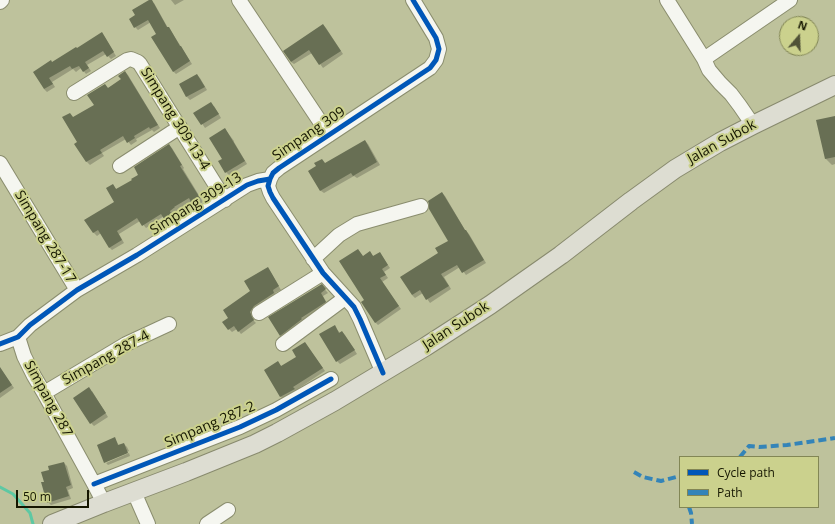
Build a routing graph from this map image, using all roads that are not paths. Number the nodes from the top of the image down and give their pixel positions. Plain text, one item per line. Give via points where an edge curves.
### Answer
1 (239, 0) edge
2 (413, 0) edge
3 (667, 0) edge
4 (790, 0) edge
5 (704, 59) junction
6 (835, 85) edge
7 (74, 93) dead end
8 (753, 125) junction
9 (180, 128) junction
10 (329, 135) junction
11 (0, 163) edge
12 (120, 166) dead end
13 (270, 179) junction
14 (225, 200) junction
15 (421, 206) dead end
16 (313, 259) junction
17 (323, 273) junction
18 (77, 290) junction
19 (345, 298) junction
20 (259, 313) dead end
21 (168, 324) dead end
22 (18, 337) junction
23 (0, 344) edge
24 (283, 344) dead end
25 (383, 372) junction
26 (331, 379) dead end
27 (44, 393) junction
28 (94, 484) junction
29 (134, 492) junction
30 (104, 503) junction
31 (228, 510) dead end
32 (56, 523) edge
33 (148, 524) edge
34 (207, 524) edge

1 - 10 street
2 - 10 street, Simpang 309 via 436,38 439,49 436,60 430,68
3 - 5 street
4 - 5 street
5 - 8 street via 708,70 736,100
6 - 8 main road, Jalan Subok
7 - 9 street, Simpang 309-13-4 via 126,60 134,60 140,64
8 - 25 main road, Jalan Subok via 675,169 541,270
9 - 12 street
9 - 14 street, Simpang 309-13-4
10 - 13 street, Simpang 309 via 279,168
11 - 18 street, Simpang 287-17
13 - 14 street, Simpang 309-13 via 248,185
13 - 16 street, Simpang 309 via 270,192
14 - 18 street, Simpang 309-13
15 - 16 street via 357,224 339,235
16 - 17 street, Simpang 309
17 - 19 street, Simpang 309
17 - 20 street
18 - 22 street
19 - 24 street
19 - 25 street, Simpang 309 via 354,307
21 - 27 street, Simpang 287-4 via 126,344
22 - 23 street
22 - 27 street, Simpang 287 via 24,356
25 - 29 main road, Jalan Subok via 255,444
26 - 28 street, Simpang 287-2 via 240,427
27 - 28 street, Simpang 287
28 - 30 street, Simpang 287
29 - 30 main road, Jalan Subok
29 - 33 street
30 - 32 main road, Jalan Subok
31 - 34 street

